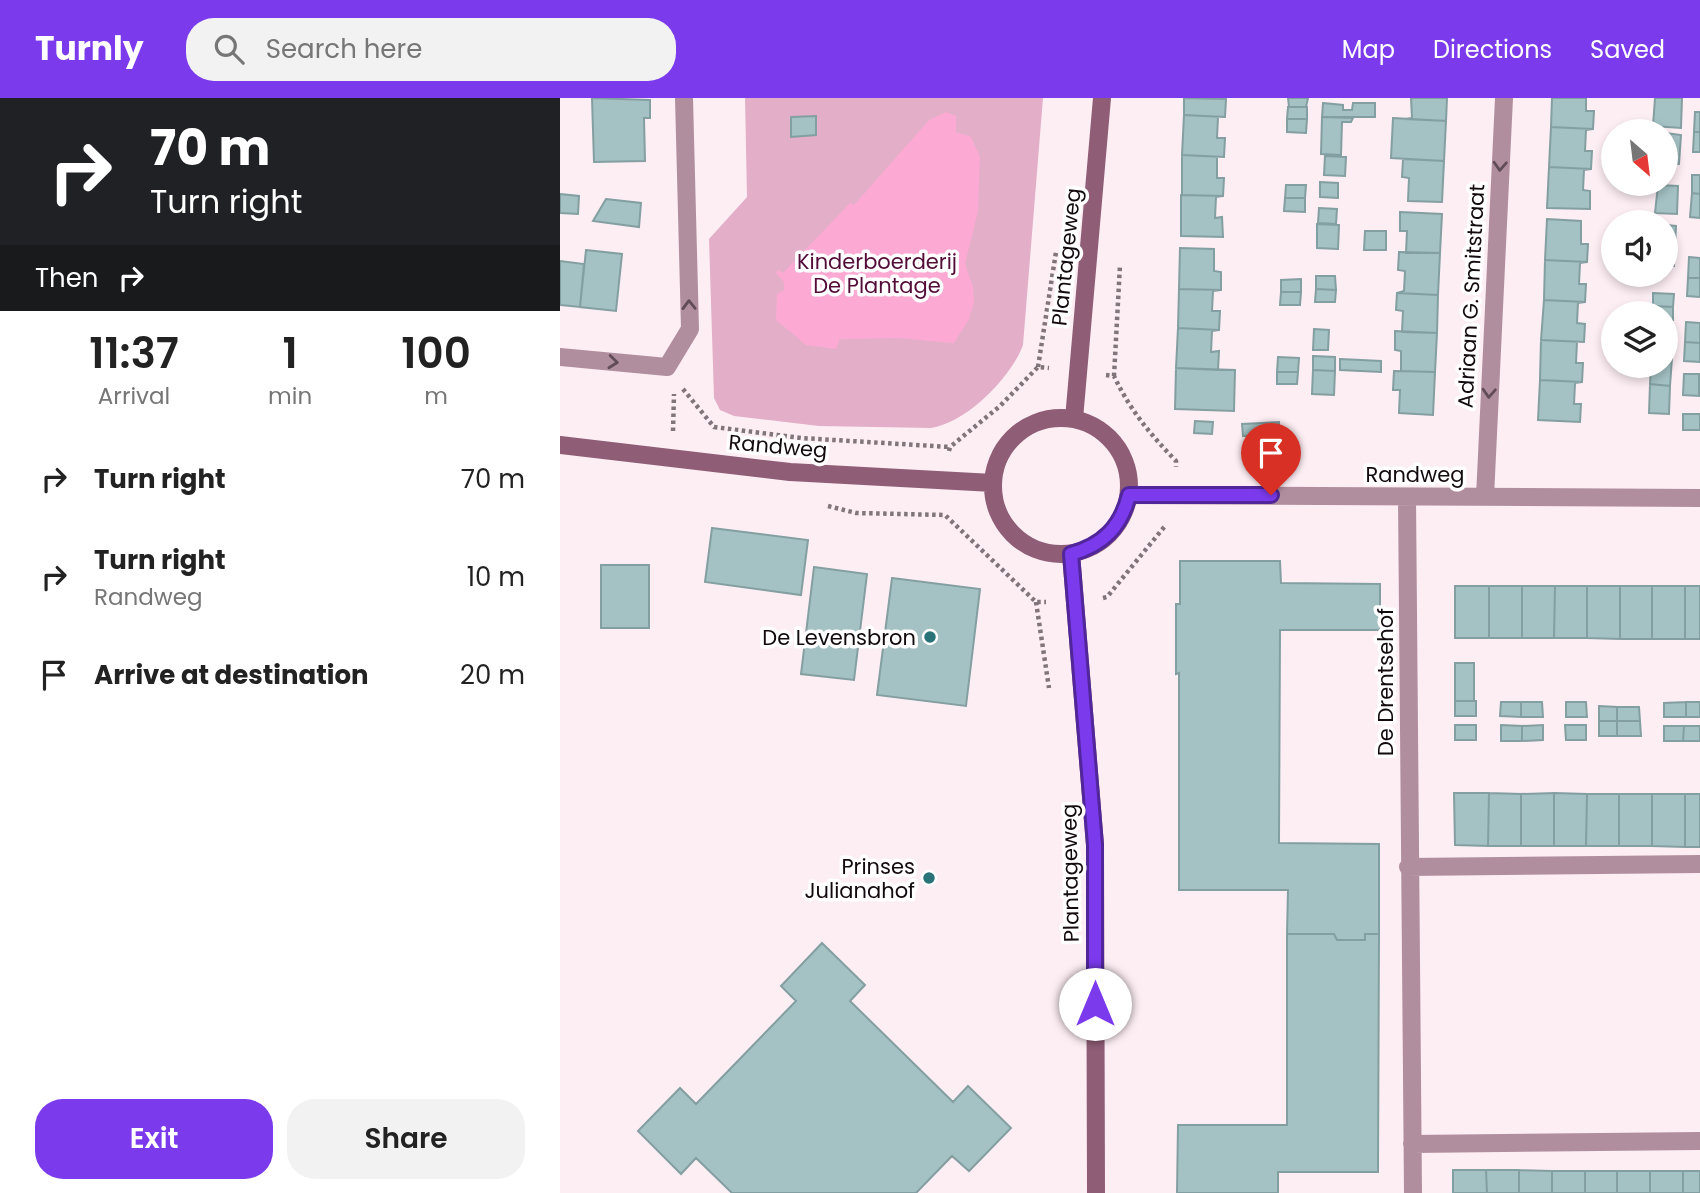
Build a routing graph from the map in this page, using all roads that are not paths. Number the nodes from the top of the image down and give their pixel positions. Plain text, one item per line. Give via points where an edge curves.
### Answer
1 (684, 98) edge
2 (1102, 98) edge
3 (1504, 98) edge
4 (560, 356) edge
5 (1074, 419) junction
6 (560, 444) edge
7 (993, 483) junction
8 (1129, 495) junction
9 (1407, 497) junction
10 (1485, 497) junction
11 (1700, 498) edge
12 (1071, 554) junction
13 (1700, 864) edge
14 (1408, 867) junction
15 (1700, 1141) edge
16 (1412, 1144) junction
17 (1096, 1193) edge
18 (1413, 1193) edge

4 -> 1 street via 671,373 690,329
2 - 5 street, Plantageweg
3 -> 10 street, Adriaan G. Smitstraat
5 - 7 street via 1052,419 1023,430 1001,453
5 - 8 street via 1097,428 1116,446 1127,469
6 - 7 street, Randweg via 790,472
7 - 12 street via 996,507 1015,537 1047,553
8 - 9 street, Randweg
8 - 12 street via 1110,534
9 - 10 street, Randweg
9 - 14 street, De Drentsehof
10 - 11 street, Randweg
12 - 17 street, Plantageweg via 1095,845
13 - 14 street
14 - 16 street, De Drentsehof
15 - 16 street
16 - 18 street, De Drentsehof

